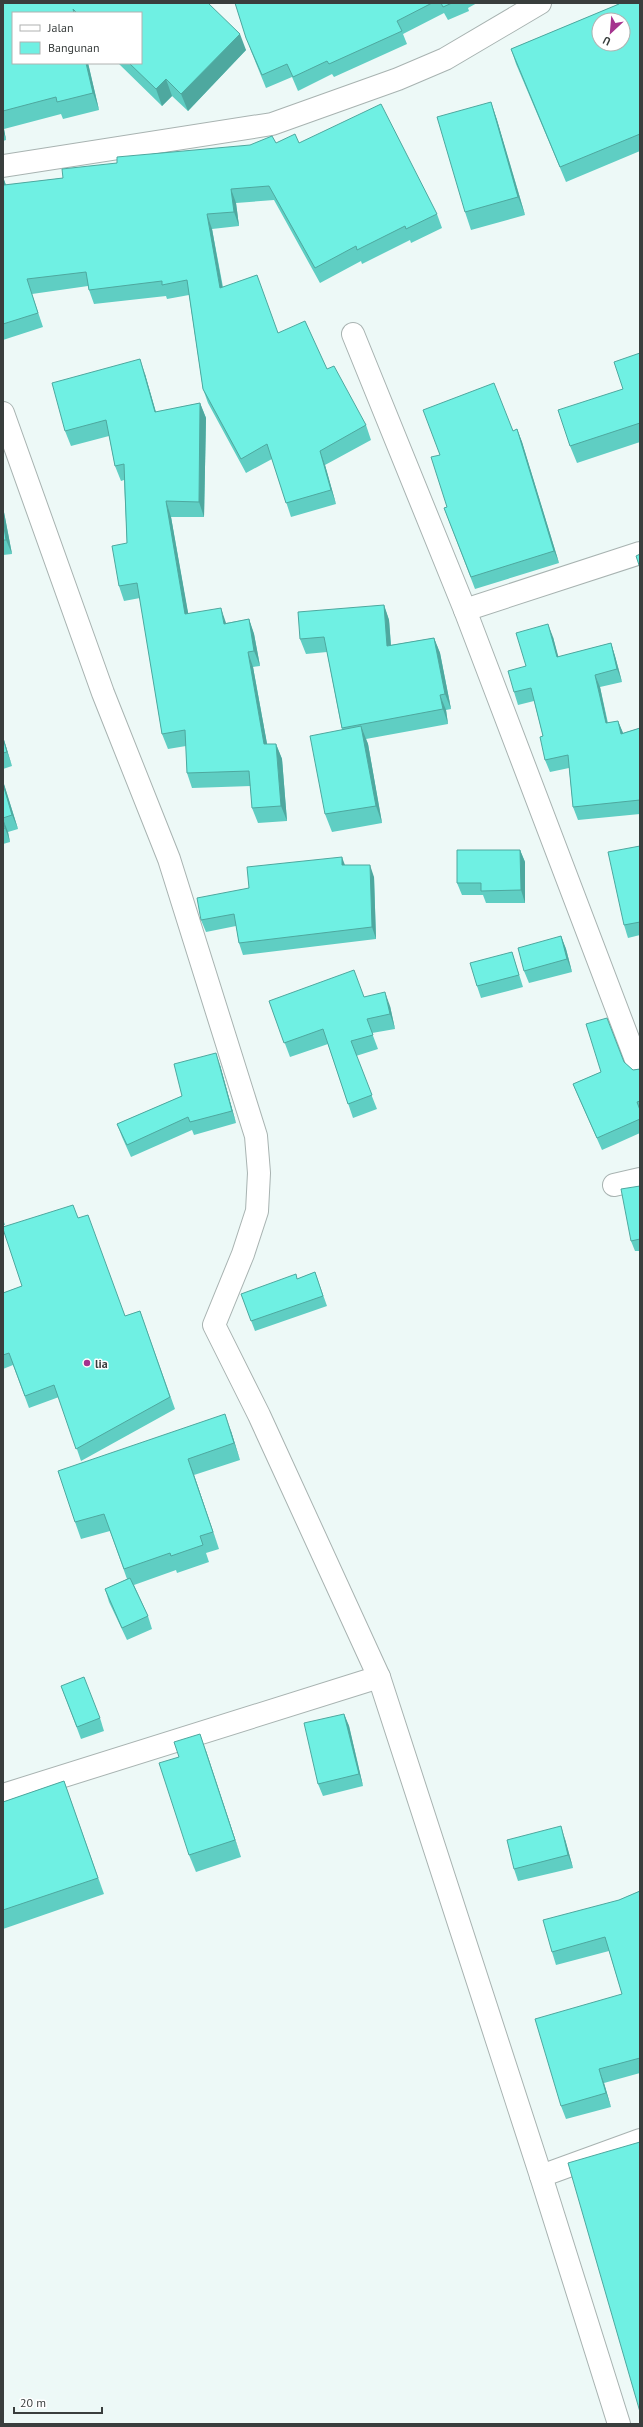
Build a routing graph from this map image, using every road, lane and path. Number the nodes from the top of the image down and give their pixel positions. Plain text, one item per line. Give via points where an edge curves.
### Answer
1 (540, 3) edge
2 (3, 166) edge
3 (353, 334) dead end
4 (3, 413) edge
5 (640, 553) edge
6 (465, 610) junction
7 (640, 1070) edge
8 (640, 1179) edge
9 (614, 1185) dead end
10 (379, 1677) junction
11 (3, 1795) edge
12 (640, 2140) edge
13 (541, 2176) junction
14 (619, 2424) edge

1 - 2 street via 444,59 398,79 272,124
3 - 6 street
4 - 10 street via 103,693 170,859 256,1136 259,1173 257,1212 214,1324
5 - 6 street
6 - 7 street
8 - 9 street
10 - 11 street
10 - 13 street
12 - 13 street
13 - 14 street

